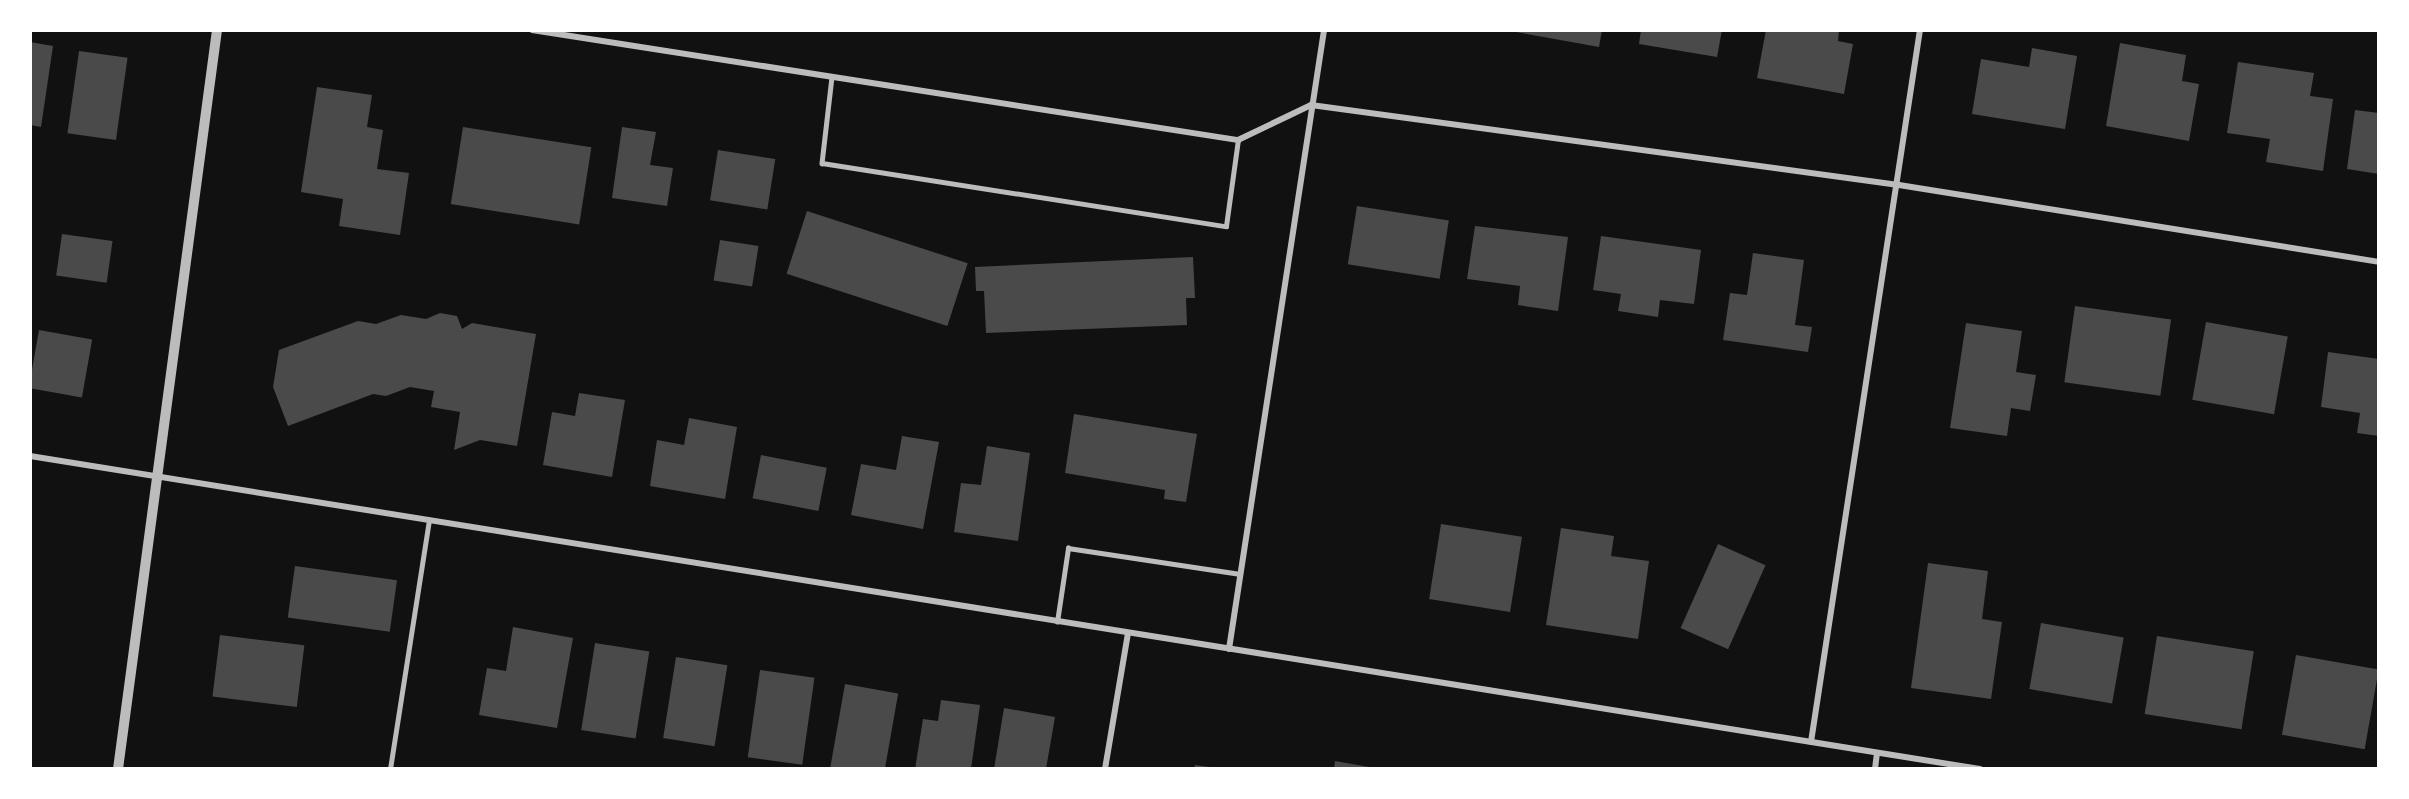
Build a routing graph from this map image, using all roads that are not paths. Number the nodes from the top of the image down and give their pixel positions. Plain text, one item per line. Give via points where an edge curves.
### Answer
1 (217, 30) edge
2 (532, 30) edge
3 (1324, 30) edge
4 (1920, 30) edge
5 (832, 77) junction
6 (1311, 105) junction
7 (1238, 140) junction
8 (1899, 185) junction
9 (2379, 262) edge
10 (30, 456) edge
11 (158, 476) junction
12 (429, 520) junction
13 (1240, 574) junction
14 (1057, 622) junction
15 (1128, 633) junction
16 (1229, 649) junction
17 (1811, 742) junction
18 (1877, 753) junction
19 (118, 769) edge
20 (390, 769) edge
21 (1105, 769) edge
22 (1875, 769) edge
23 (1980, 769) edge

1 - 11 street
2 - 5 street
3 - 6 street
4 - 8 street
5 - 7 street
5 - 7 lane via 822,163 903,176 1226,226
6 - 7 street
6 - 8 street
6 - 13 street
8 - 9 street
8 - 17 street
10 - 11 street
11 - 12 street
11 - 19 street
12 - 14 street
12 - 20 lane
13 - 14 lane via 1068,548
13 - 16 street
14 - 15 street
15 - 16 street
15 - 21 street
16 - 17 street
17 - 18 street
18 - 22 street
18 - 23 street

